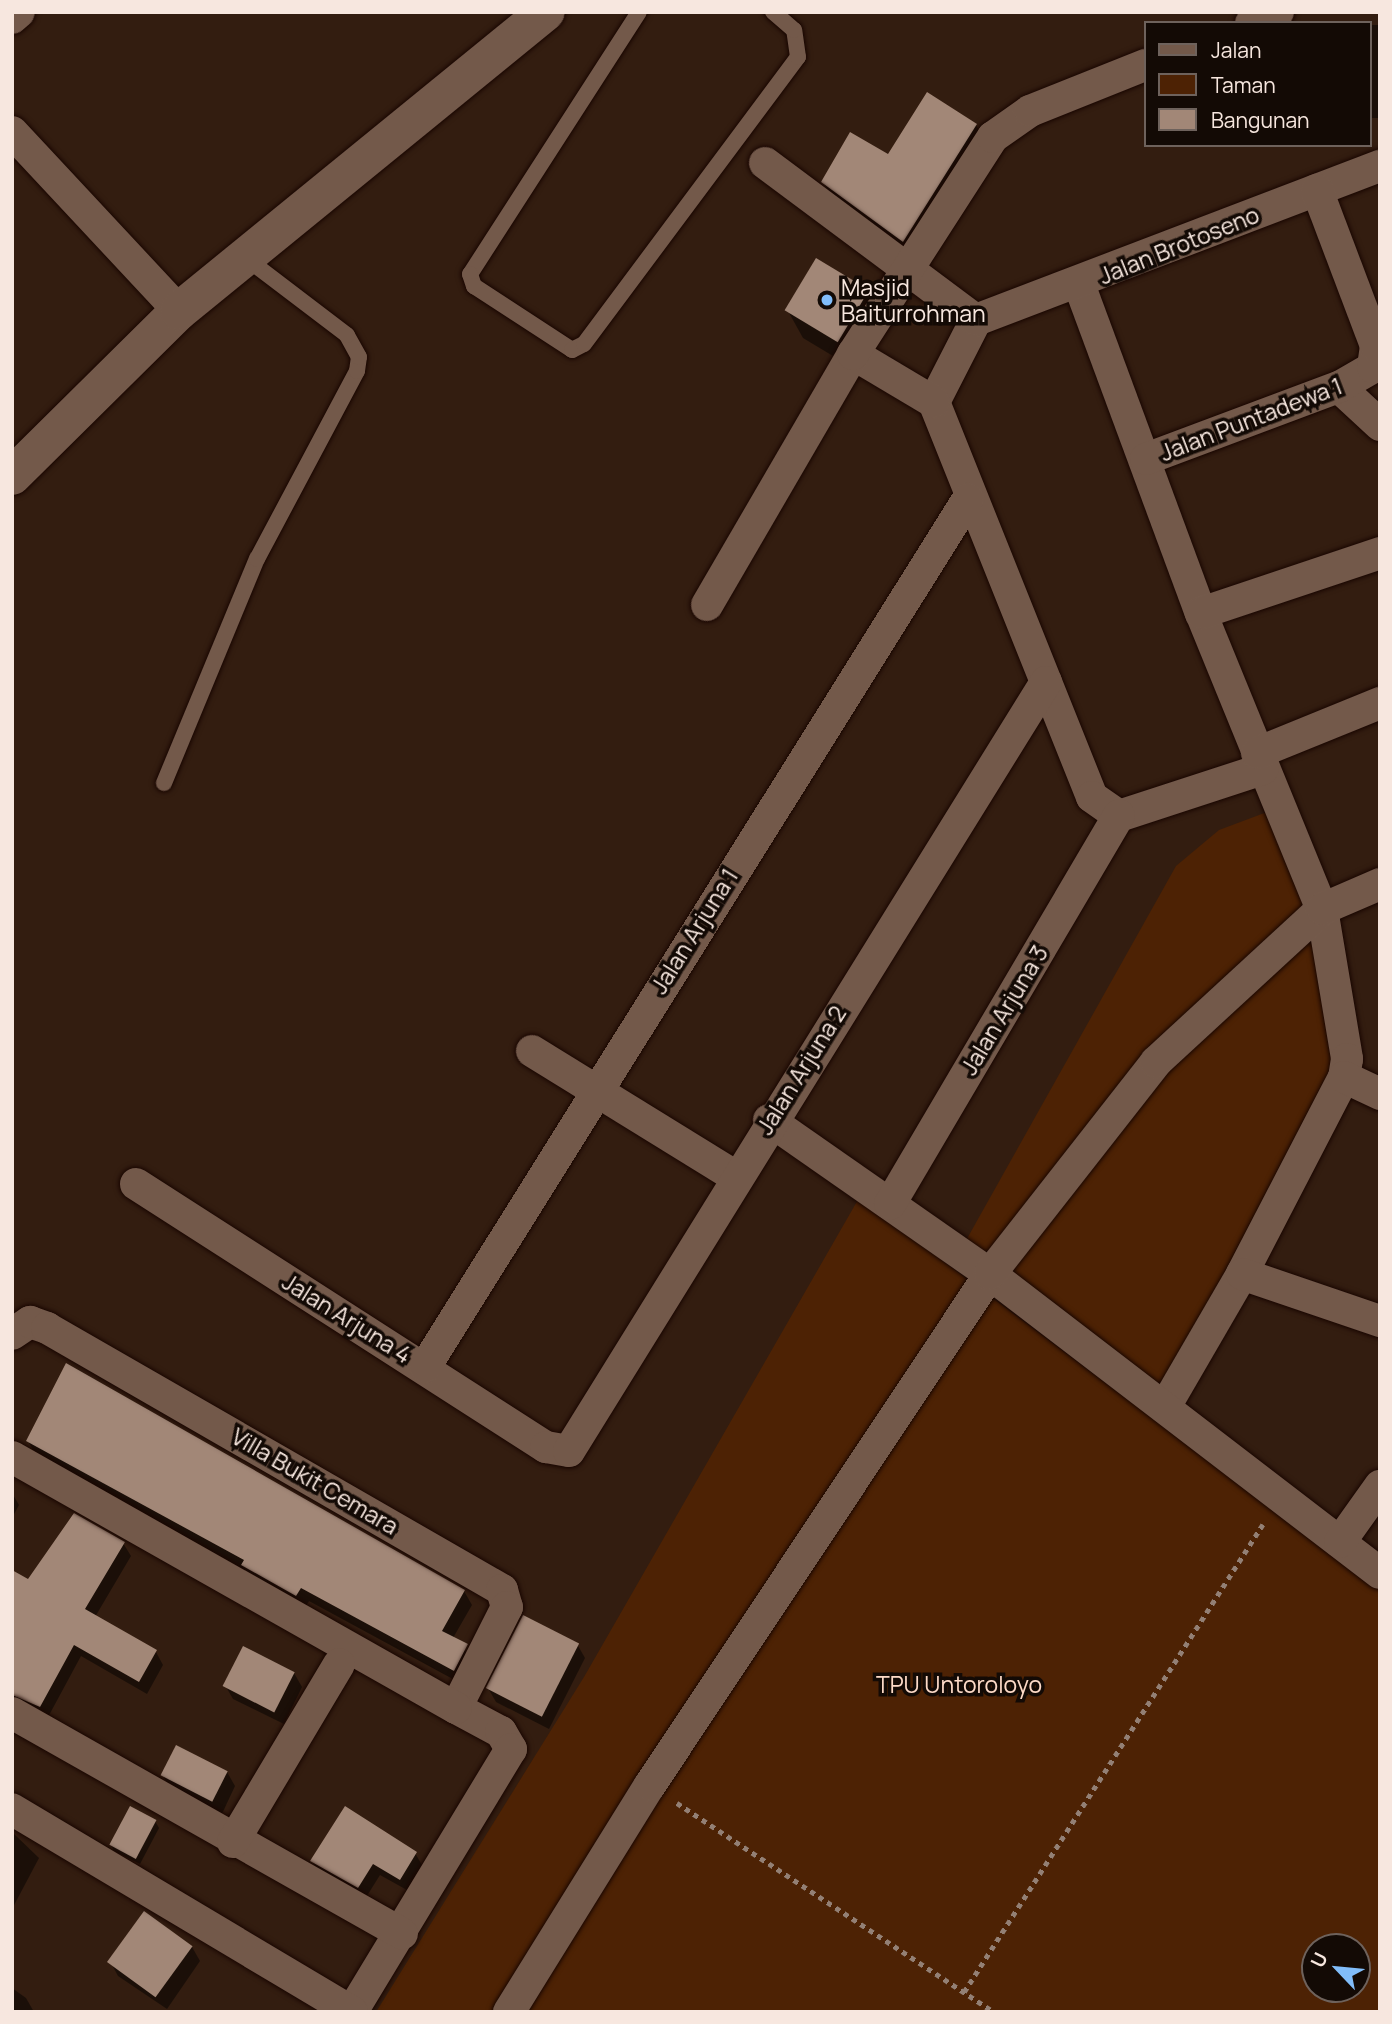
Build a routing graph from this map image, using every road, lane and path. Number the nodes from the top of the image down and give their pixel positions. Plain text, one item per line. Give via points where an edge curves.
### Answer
1 (19, 12) edge
2 (545, 12) edge
3 (639, 12) edge
4 (773, 12) edge
5 (1278, 12) edge
6 (12, 18) edge
7 (1256, 21) edge
8 (1144, 65) edge
9 (12, 132) edge
10 (765, 163) dead end
11 (1380, 166) edge
12 (1317, 190) junction
13 (244, 256) junction
14 (908, 269) junction
15 (1079, 285) junction
16 (179, 312) junction
17 (1372, 315) edge
18 (976, 320) junction
19 (853, 354) junction
20 (1339, 387) junction
21 (934, 402) junction
22 (1380, 425) edge
23 (1146, 459) junction
24 (12, 476) edge
25 (968, 499) junction
26 (1380, 553) edge
27 (707, 606) dead end
28 (1201, 613) junction
29 (1046, 682) junction
30 (1380, 703) edge
31 (1260, 761) junction
32 (164, 783) dead end
33 (1119, 816) junction
34 (1380, 884) edge
35 (1322, 909) junction
36 (532, 1051) dead end
37 (1344, 1077) junction
38 (594, 1090) junction
39 (1380, 1094) edge
40 (769, 1120) junction
41 (734, 1176) junction
42 (136, 1184) dead end
43 (890, 1204) junction
44 (990, 1274) junction
45 (1242, 1274) junction
46 (1380, 1321) edge
47 (12, 1334) edge
48 (425, 1367) junction
49 (1165, 1407) junction
50 (557, 1453) joint
51 (12, 1457) edge
52 (1380, 1486) edge
53 (1281, 1497) junction
54 (1340, 1542) junction
55 (1380, 1573) edge
56 (340, 1664) dead end
57 (456, 1708) junction
58 (12, 1713) edge
59 (650, 1785) junction
60 (12, 1809) edge
61 (233, 1842) junction
62 (402, 1934) junction
63 (964, 1992) junction
64 (509, 2012) edge
65 (994, 2012) edge

1 - 6 street
2 - 13 street
3 - 4 lane via 470,274 474,286 572,350 584,344 798,57 794,30
5 - 7 street
8 - 14 street via 1000,128
9 - 16 street
10 - 14 street
11 - 12 street, Jalan Brotoseno
12 - 15 street, Jalan Brotoseno
12 - 17 street, Jalan Puntadewa 1
13 - 16 street
13 - 32 lane via 347,335 359,357 351,384 257,559
14 - 18 street
14 - 19 street
15 - 18 street, Jalan Brotoseno
15 - 23 street
16 - 24 street
17 - 20 street, Jalan Puntadewa 1 via 1378,357 1365,375
18 - 21 street
19 - 21 street
19 - 27 street
20 - 22 street
20 - 23 street, Jalan Puntadewa 1
21 - 25 street
23 - 28 street
25 - 29 street
25 - 38 street, Jalan Arjuna 1
26 - 28 street
28 - 31 street
29 - 33 street via 1083,781 1103,809
29 - 40 street, Jalan Arjuna 2
30 - 31 street
31 - 33 street
31 - 35 street
33 - 43 street, Jalan Arjuna 3
34 - 35 street
35 - 37 street via 1347,1059
35 - 44 street via 1156,1062
36 - 38 street
37 - 39 street
37 - 45 street
38 - 41 street
38 - 48 street, Jalan Arjuna 1
40 - 41 street, Jalan Arjuna 2
40 - 43 street
41 - 50 street, Jalan Arjuna 2 via 577,1440
42 - 48 street, Jalan Arjuna 4
43 - 44 street
44 - 49 street
44 - 59 street
45 - 46 street
45 - 49 street
47 - 57 street, Villa Bukit Cemara via 30,1322 47,1328 502,1590 507,1607
48 - 50 street, Jalan Arjuna 4
49 - 53 street
51 - 57 street
52 - 54 street
53 - 54 street
53 - 63 path
54 - 55 street
56 - 61 street
57 - 62 street via 501,1732 511,1749
58 - 61 street
59 - 63 path
59 - 64 street
60 - 62 street via 352,2012
61 - 62 street
63 - 65 path

